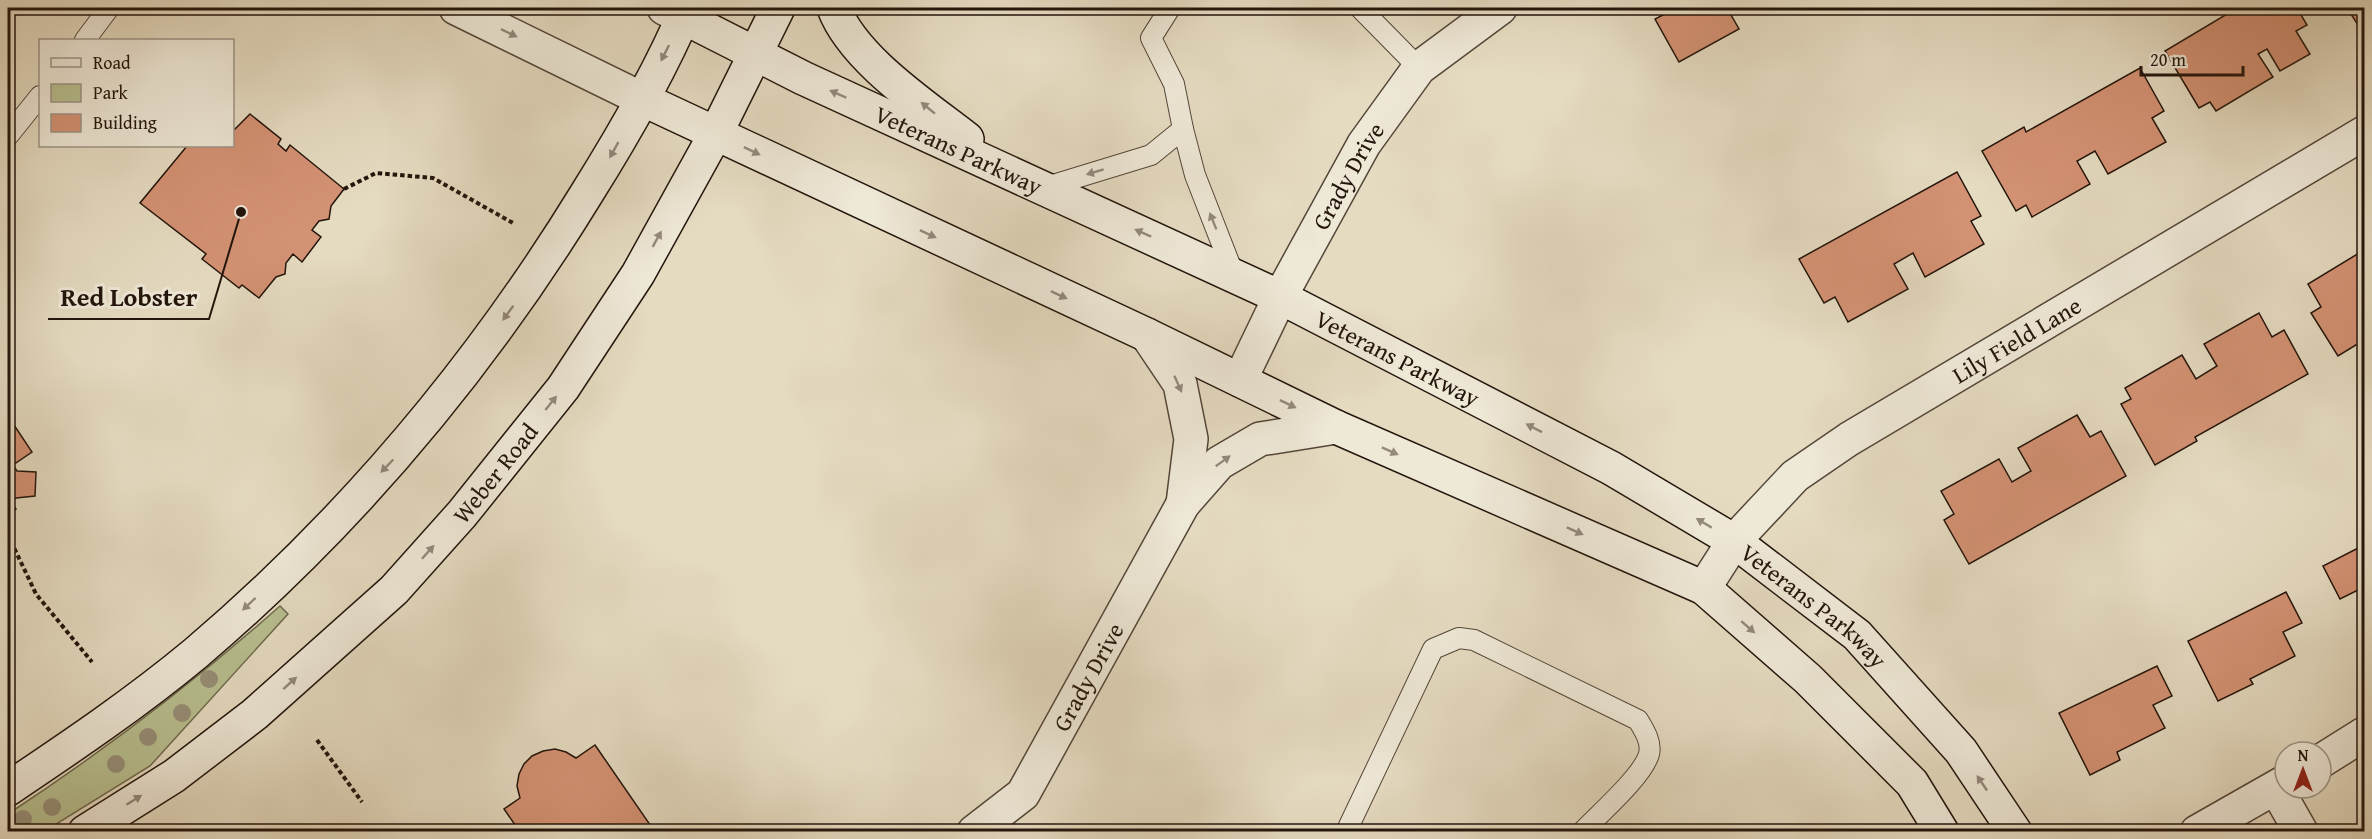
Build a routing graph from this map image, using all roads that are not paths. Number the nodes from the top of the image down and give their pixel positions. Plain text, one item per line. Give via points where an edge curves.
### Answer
1 (109, 8) edge
2 (456, 8) edge
3 (778, 8) edge
4 (834, 8) edge
5 (1170, 8) edge
6 (1360, 8) edge
7 (1500, 8) edge
8 (678, 10) edge
9 (86, 39) edge
10 (756, 55) junction
11 (1419, 68) junction
12 (39, 97) edge
13 (642, 99) junction
14 (1183, 129) junction
15 (2364, 133) edge
16 (716, 134) junction
17 (8, 136) edge
18 (1006, 171) junction
19 (1043, 188) junction
20 (1234, 275) junction
21 (1280, 297) junction
22 (1147, 335) junction
23 (1240, 380) junction
24 (1336, 427) junction
25 (1183, 504) junction
26 (1734, 541) junction
27 (1704, 588) junction
28 (2364, 734) edge
29 (2333, 753) edge
30 (8, 789) edge
31 (2273, 789) edge
32 (2288, 800) edge
33 (85, 831) edge
34 (974, 831) edge
35 (1346, 831) edge
36 (1582, 831) edge
37 (1942, 831) edge
38 (2015, 831) edge
39 (2197, 831) edge
40 (2301, 831) edge

1 - 9 lane
2 -> 13 main road
3 - 10 main road, Weber Road
18 -> 4 main road via 876,67 839,22
5 - 14 lane via 1151,38 1174,84
6 - 11 lane
7 - 11 main road, Grady Drive
8 - 10 main road, Veterans Parkway
8 -> 13 main road
10 - 16 main road, Weber Road
18 -> 10 main road, Veterans Parkway
11 - 21 main road, Grady Drive via 1364,144
12 - 17 lane
13 - 16 main road
13 -> 30 main road via 547,259 471,365 393,461 290,566 196,653 134,702
14 -> 19 lane via 1151,154
20 -> 14 lane via 1195,175
15 - 26 main road, Lily Field Lane via 1849,439 1795,476
16 -> 22 main road
33 -> 16 main road, Weber Road via 174,776 255,714 394,590 462,514 563,388 638,274
18 - 19 main road, Veterans Parkway
20 -> 19 main road, Veterans Parkway
20 - 21 main road, Veterans Parkway
21 - 23 main road, Grady Drive
26 -> 21 main road, Veterans Parkway via 1611,468
22 - 23 main road
22 -> 25 main road, Grady Drive via 1180,384 1191,439
23 -> 24 main road
25 -> 24 main road, Grady Drive via 1219,463 1256,440
24 -> 27 main road
25 - 34 main road, Grady Drive via 1023,794
26 - 27 main road, Lily Field Lane
38 -> 26 main road, Veterans Parkway via 1960,750 1857,635
27 -> 37 main road via 1808,679 1912,783
28 - 29 main road
31 - 39 main road
32 - 40 main road
35 - 36 lane via 1434,649 1459,638 1474,640 1638,720 1648,738 1649,754 1639,773

